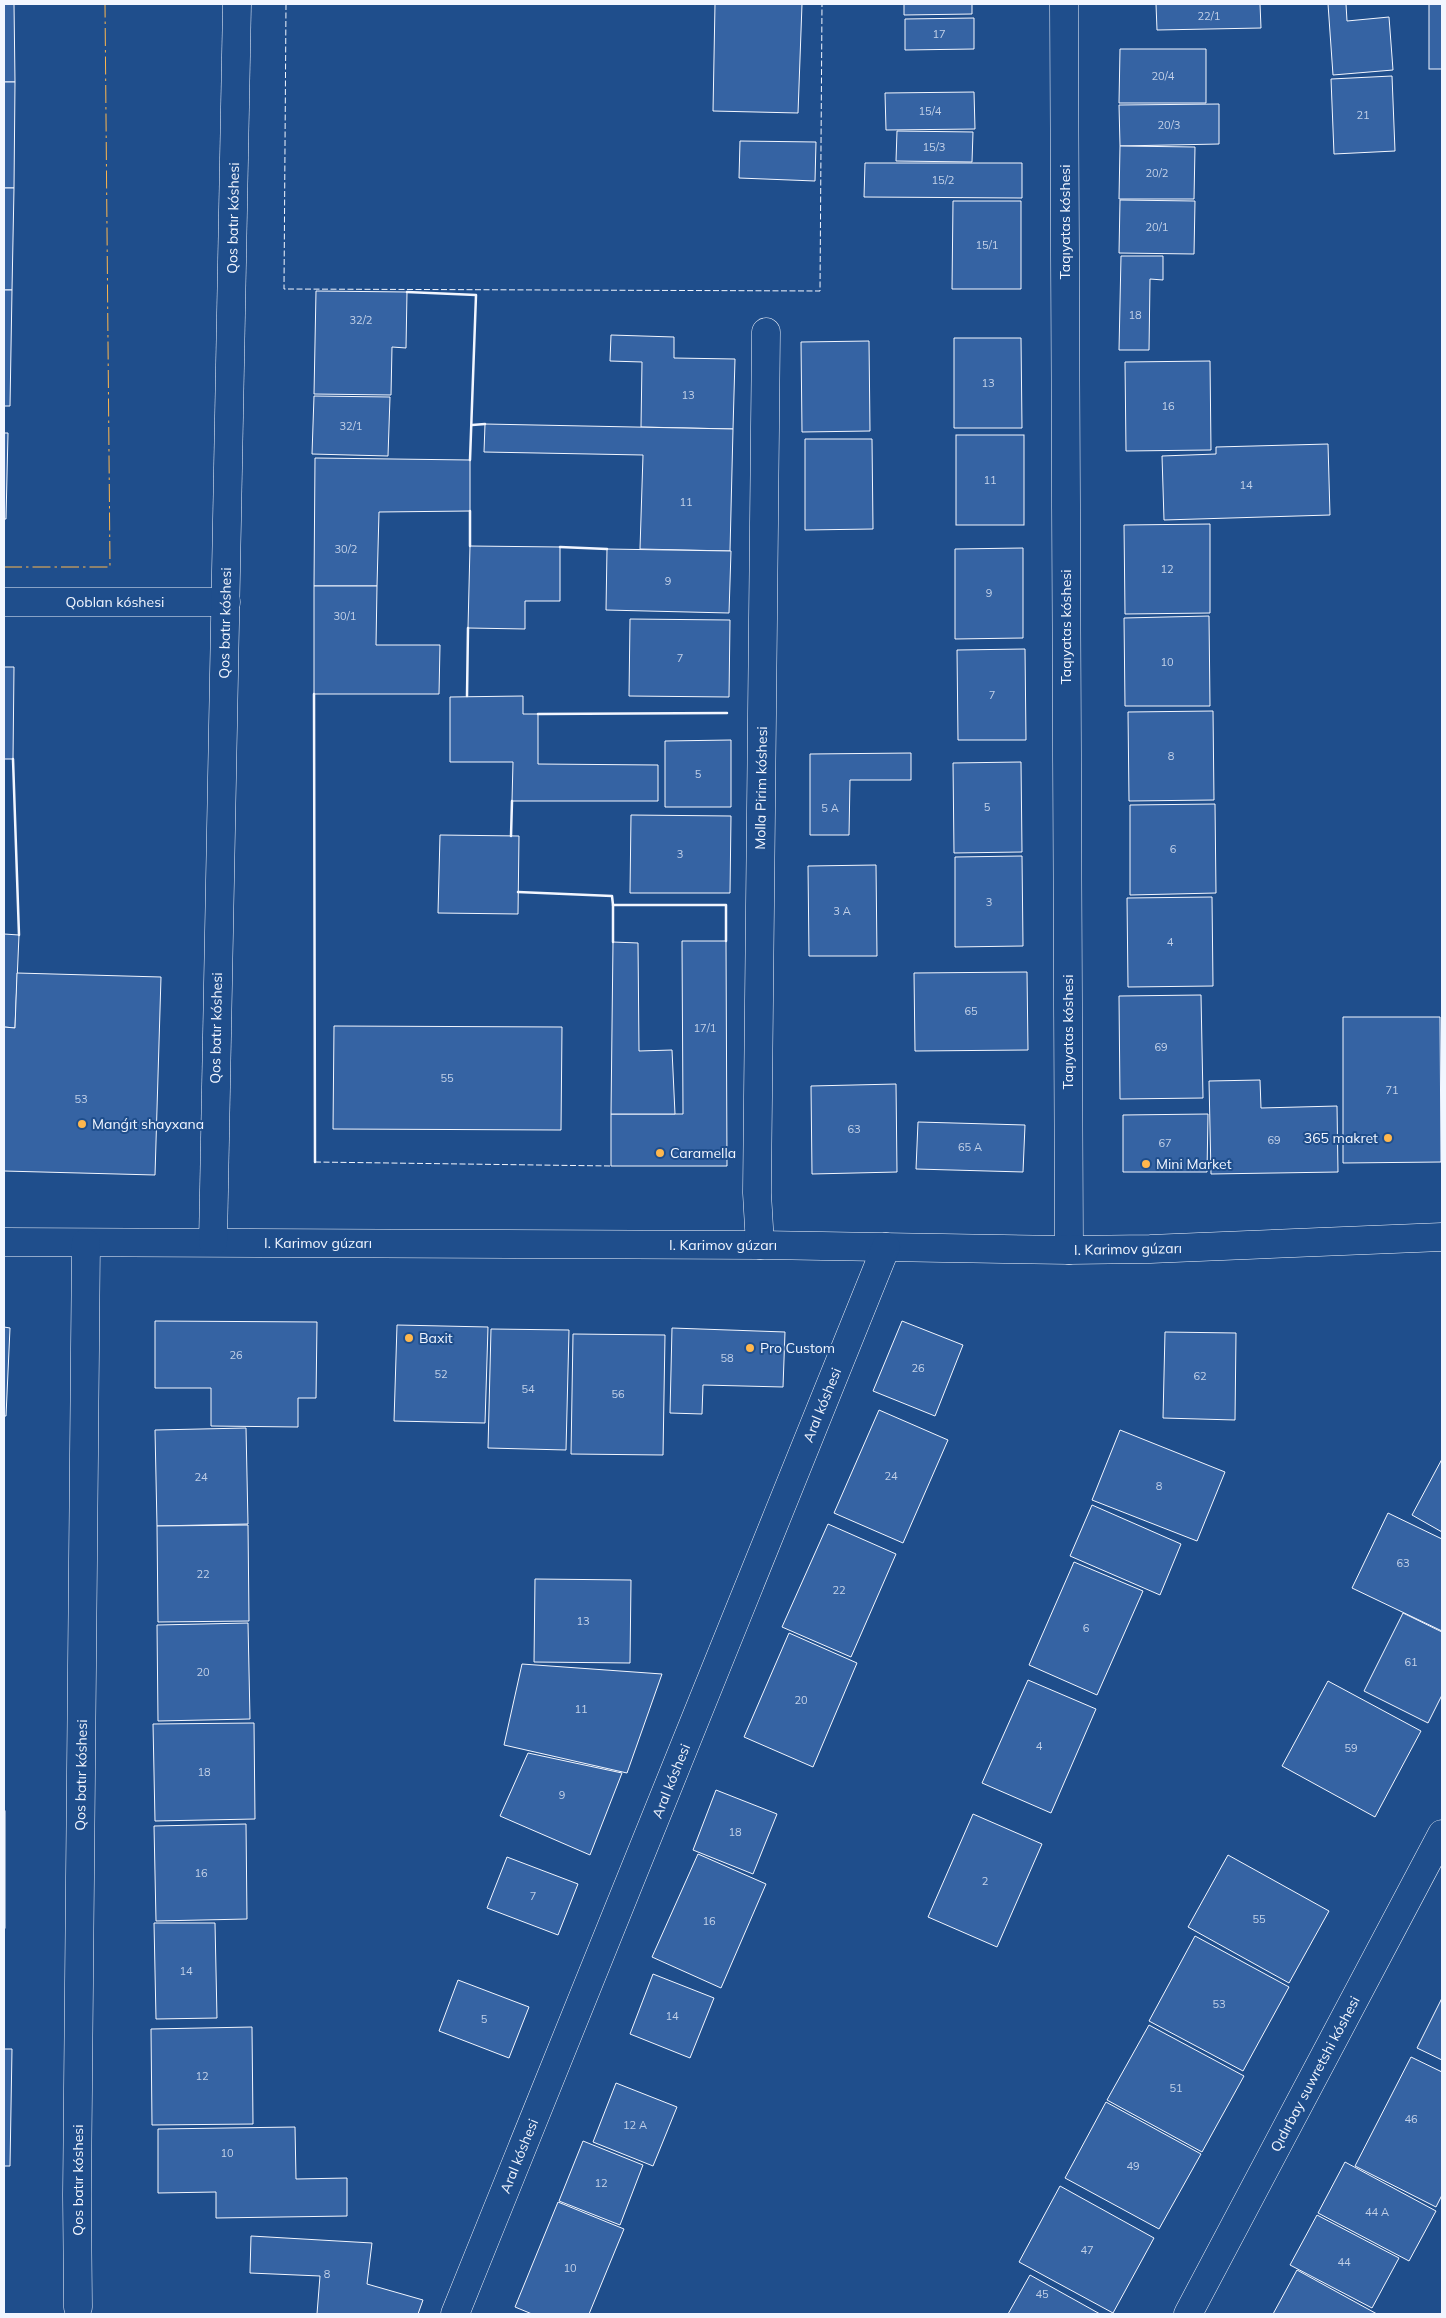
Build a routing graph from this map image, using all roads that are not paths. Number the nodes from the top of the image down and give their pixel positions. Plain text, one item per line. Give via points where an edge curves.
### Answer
1 (237, 4) edge
2 (1064, 4) edge
3 (766, 332) dead end
4 (4, 602) edge
5 (226, 602) junction
6 (1442, 1237) edge
7 (4, 1242) edge
8 (86, 1242) junction
9 (213, 1242) junction
10 (760, 1245) junction
11 (886, 1247) junction
12 (1069, 1250) junction
13 (1442, 1834) edge
14 (78, 2307) dead end
15 (455, 2314) edge
16 (1188, 2314) edge

1 - 5 street, Qos batır kóshesi
2 - 12 street, Taqıyatas kóshesi
3 - 10 street, Molla Pirim kóshesi via 757,1193
4 - 5 street, Qoblan kóshesi
5 - 9 street, Qos batır kóshesi
6 - 12 street, I. Karimov gúzarı
7 - 8 street, I. Karimov gúzarı
8 - 9 street, I. Karimov gúzarı
8 - 14 street, Qos batır kóshesi
9 - 10 street, I. Karimov gúzarı
10 - 11 street, I. Karimov gúzarı
11 - 12 street, I. Karimov gúzarı
11 - 15 street, Aral kóshesi
13 - 16 street, Qıdırbay suwretshi kóshesi

